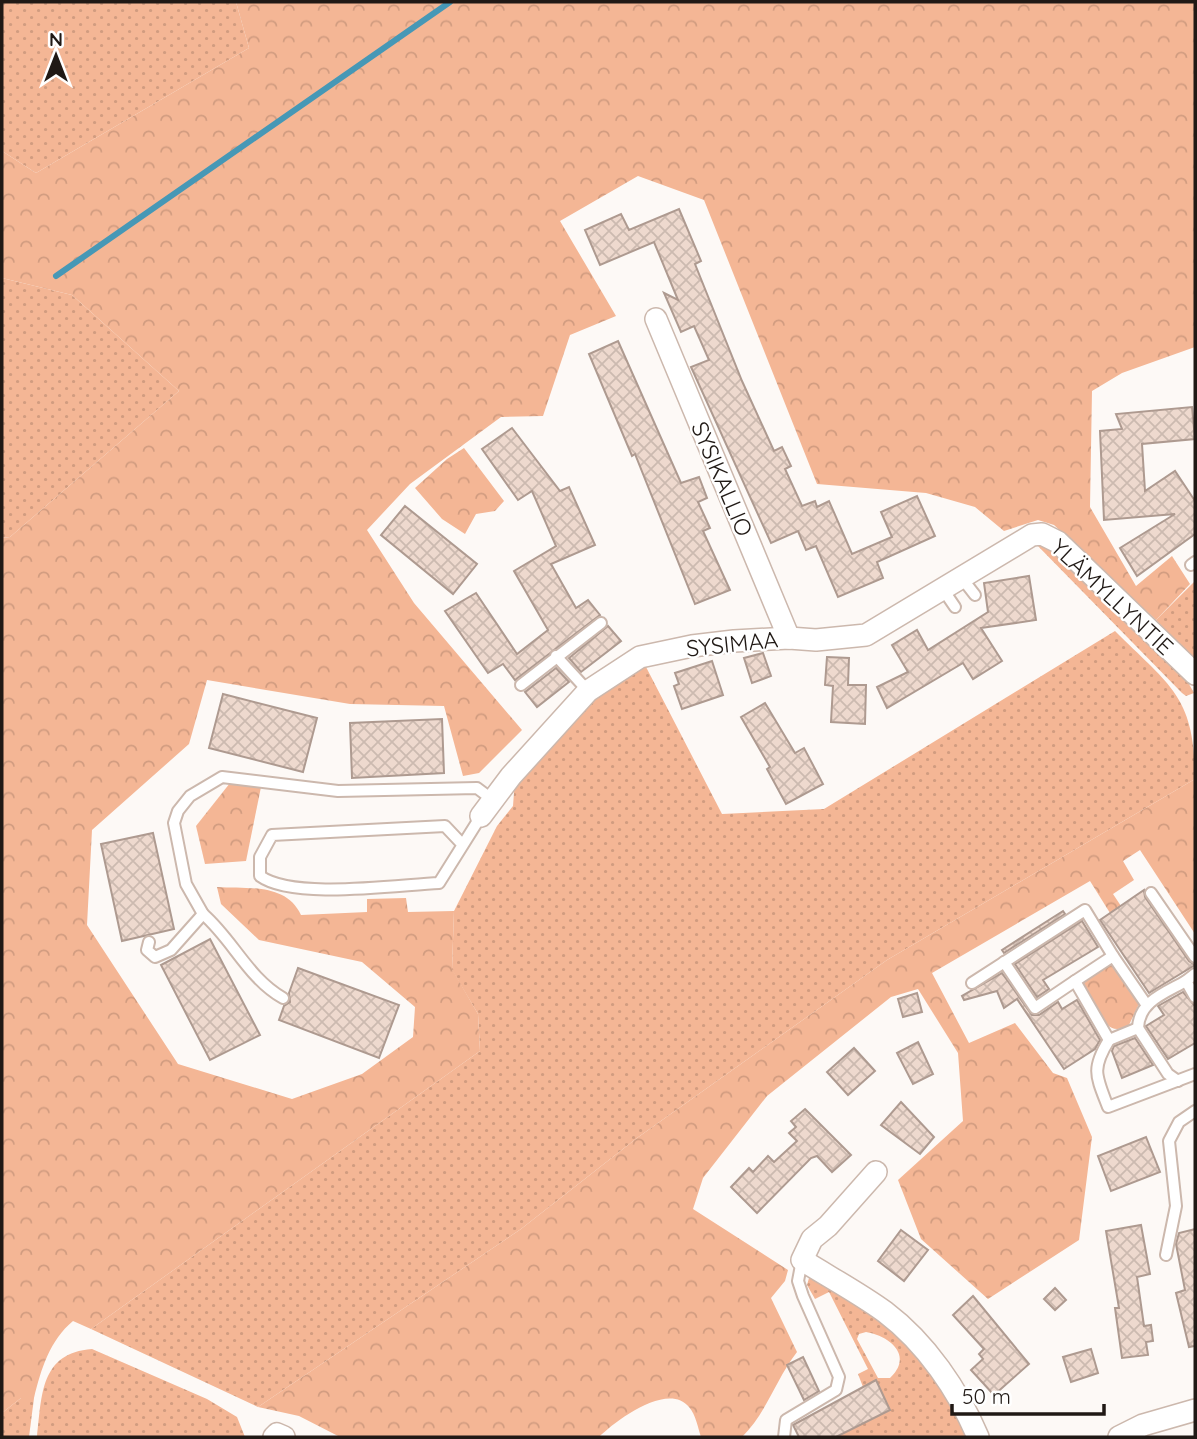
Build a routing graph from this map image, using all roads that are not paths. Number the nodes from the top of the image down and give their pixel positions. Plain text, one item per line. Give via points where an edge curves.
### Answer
1 (656, 319) dead end
2 (1024, 538) joint
3 (961, 577) junction
4 (942, 589) junction
5 (975, 595) dead end
6 (955, 607) dead end
7 (601, 623) dead end
8 (789, 638) junction
9 (556, 656) junction
10 (1195, 674) edge
11 (521, 685) dead end
12 (588, 691) junction
13 (487, 808) junction
14 (462, 844) junction
15 (1151, 893) dead end
16 (203, 914) junction
17 (149, 942) dead end
18 (1113, 956) junction
19 (1195, 957) edge
20 (1004, 962) junction
21 (1191, 978) edge
22 (1076, 981) junction
23 (972, 983) dead end
24 (1195, 997) edge
25 (283, 998) dead end
26 (1146, 1004) junction
27 (1138, 1028) junction
28 (1109, 1040) junction
29 (1195, 1074) edge
30 (1178, 1081) junction
31 (1195, 1111) edge
32 (876, 1172) dead end
33 (1166, 1255) dead end
34 (802, 1260) junction
35 (1195, 1410) edge
36 (784, 1437) edge
37 (978, 1437) edge
38 (1119, 1437) edge

1 - 8 street, SYSIKALLIO
2 - 3 street, SYSIMAA
2 - 10 street, YLÄMYLLYNTIE via 1042,534 1058,541
3 - 4 street, SYSIMAA
3 - 5 lane
4 - 6 lane
4 - 8 street, SYSIMAA via 866,635
7 - 9 lane
8 - 12 street, SYSIMAA via 692,646 640,657
9 - 11 lane
9 - 12 lane
12 - 13 street, SYSIMAA
13 - 14 lane
13 - 16 lane via 477,788 338,791 222,777 190,796 174,823 186,884
14 - 14 lane via 439,883 297,889 272,884 260,876 260,857 272,835 445,826
15 - 19 lane
16 - 17 lane via 171,950 155,957 147,950
16 - 25 lane via 222,930 257,980
18 - 20 lane via 1085,910
18 - 22 lane
18 - 26 lane
20 - 22 lane via 1035,1008
20 - 23 lane
21 - 24 lane
21 - 26 lane
22 - 28 lane
26 - 27 lane via 1138,1016
27 - 28 lane
27 - 30 lane via 1168,1074
28 - 30 lane via 1097,1059 1095,1074 1108,1107
29 - 30 lane
31 - 33 lane via 1179,1122 1170,1141 1176,1206
32 - 34 street via 811,1239
34 - 36 lane via 799,1281 803,1296 839,1377 836,1390 786,1420
34 - 37 street via 886,1313 913,1340 957,1392
35 - 38 street

